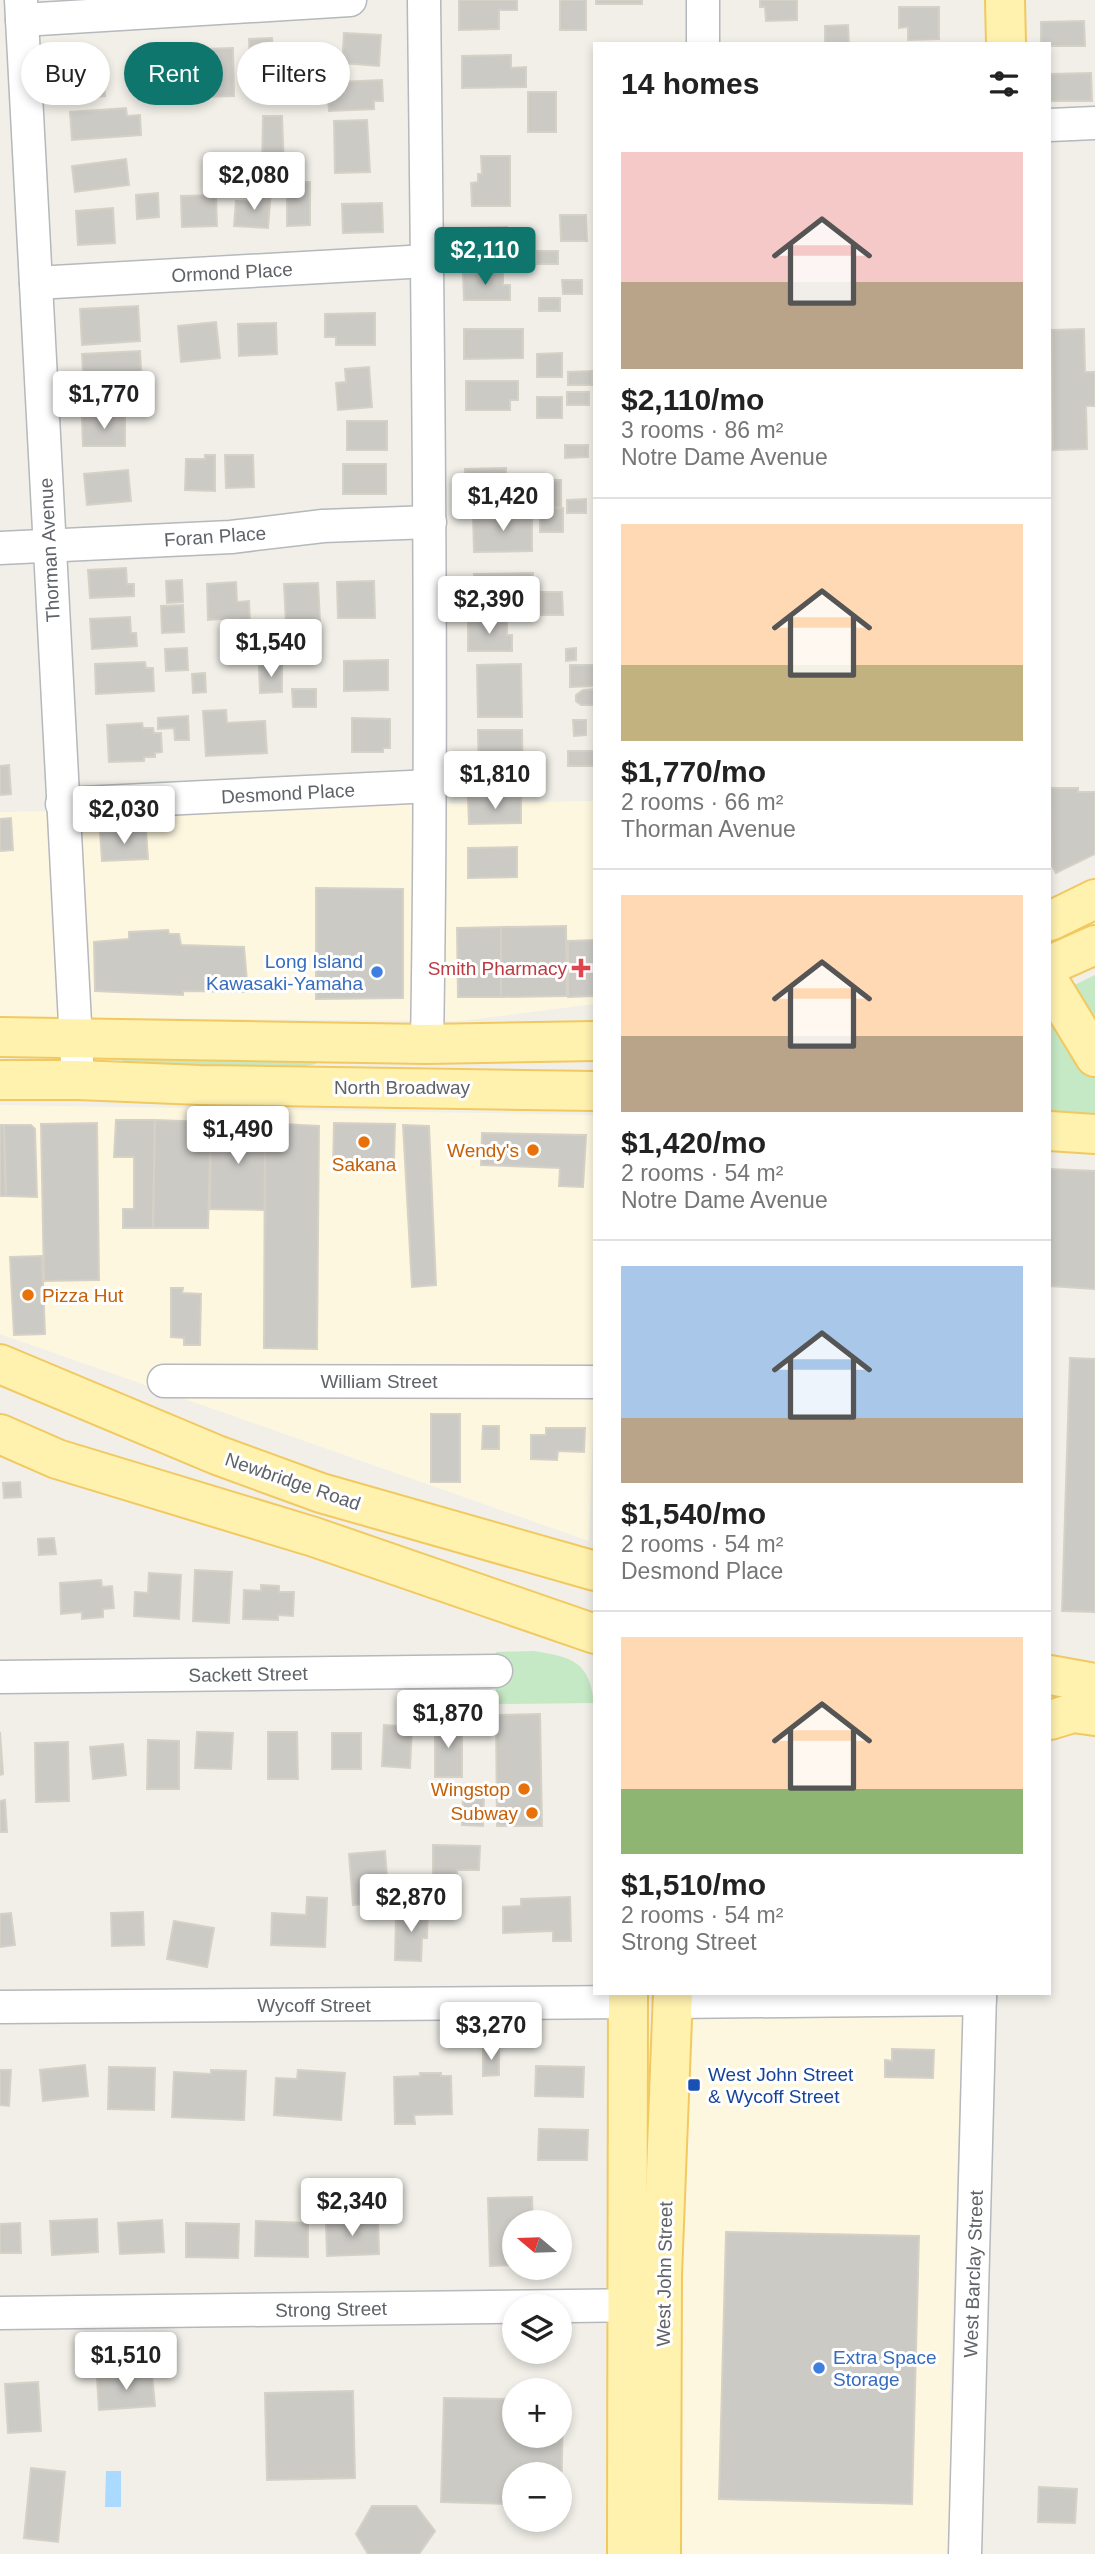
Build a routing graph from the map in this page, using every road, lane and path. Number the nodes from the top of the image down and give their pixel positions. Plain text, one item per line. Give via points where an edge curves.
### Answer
1 (350, 0) edge
2 (424, 0) edge
3 (703, 0) edge
4 (1004, 0) edge
5 (21, 10) edge
6 (703, 42) edge
7 (1006, 42) edge
8 (1095, 123) edge
9 (1051, 125) edge
10 (427, 261) junction
11 (36, 283) junction
12 (430, 522) junction
13 (49, 545) junction
14 (0, 548) edge
15 (431, 786) junction
16 (62, 804) junction
17 (1095, 899) edge
18 (1051, 921) edge
19 (1095, 945) edge
20 (1051, 965) edge
21 (1051, 985) edge
22 (0, 1037) edge
23 (75, 1038) junction
24 (593, 1041) edge
25 (427, 1044) junction
26 (1095, 1057) edge
27 (0, 1080) edge
28 (78, 1080) junction
29 (593, 1091) edge
30 (1051, 1131) edge
31 (1095, 1134) edge
32 (0, 1364) edge
33 (164, 1381) dead end
34 (593, 1382) edge
35 (0, 1434) edge
36 (593, 1570) edge
37 (593, 1633) edge
38 (496, 1671) dead end
39 (1051, 1675) edge
40 (0, 1677) edge
41 (1095, 1683) edge
42 (1095, 1716) edge
43 (1051, 1720) edge
44 (1051, 1733) edge
45 (1095, 1740) edge
46 (980, 1996) edge
47 (673, 1997) edge
48 (628, 1998) edge
49 (0, 2007) edge
50 (645, 2305) junction
51 (0, 2313) edge
52 (627, 2554) edge
53 (661, 2554) edge
54 (965, 2554) edge

1 - 5 street
2 - 10 street
3 - 6 street
4 - 7 main road
5 - 11 street, Thorman Avenue
8 - 9 street
10 - 11 street, Ormond Place
10 - 12 street
11 - 13 street, Thorman Avenue
12 - 13 street, Foran Place
12 - 15 street
13 - 14 street, Foran Place
13 - 16 street, Thorman Avenue
15 - 16 street, Desmond Place
15 - 25 street
16 - 23 street, Thorman Avenue
17 - 18 main road
19 - 20 main road
21 - 26 main road
22 - 23 main road
23 - 25 main road
23 - 28 street, Thorman Avenue
24 - 25 main road
27 - 28 main road, North Broadway
28 - 29 main road, North Broadway
30 - 31 main road
32 - 36 main road, Newbridge Road via 217,1455 321,1493
33 - 34 street, William Street
35 - 37 main road via 57,1459 314,1537
38 - 40 street, Sackett Street
39 - 41 main road
42 - 43 main road via 1073,1713
44 - 45 main road
46 - 47 street
46 - 54 street, West Barclay Street
47 - 50 main road, West John Street
48 - 49 street, Wycoff Street
48 - 50 main road, West John Street
50 - 51 street, Strong Street
50 - 52 main road, West John Street
50 - 53 main road, West John Street

